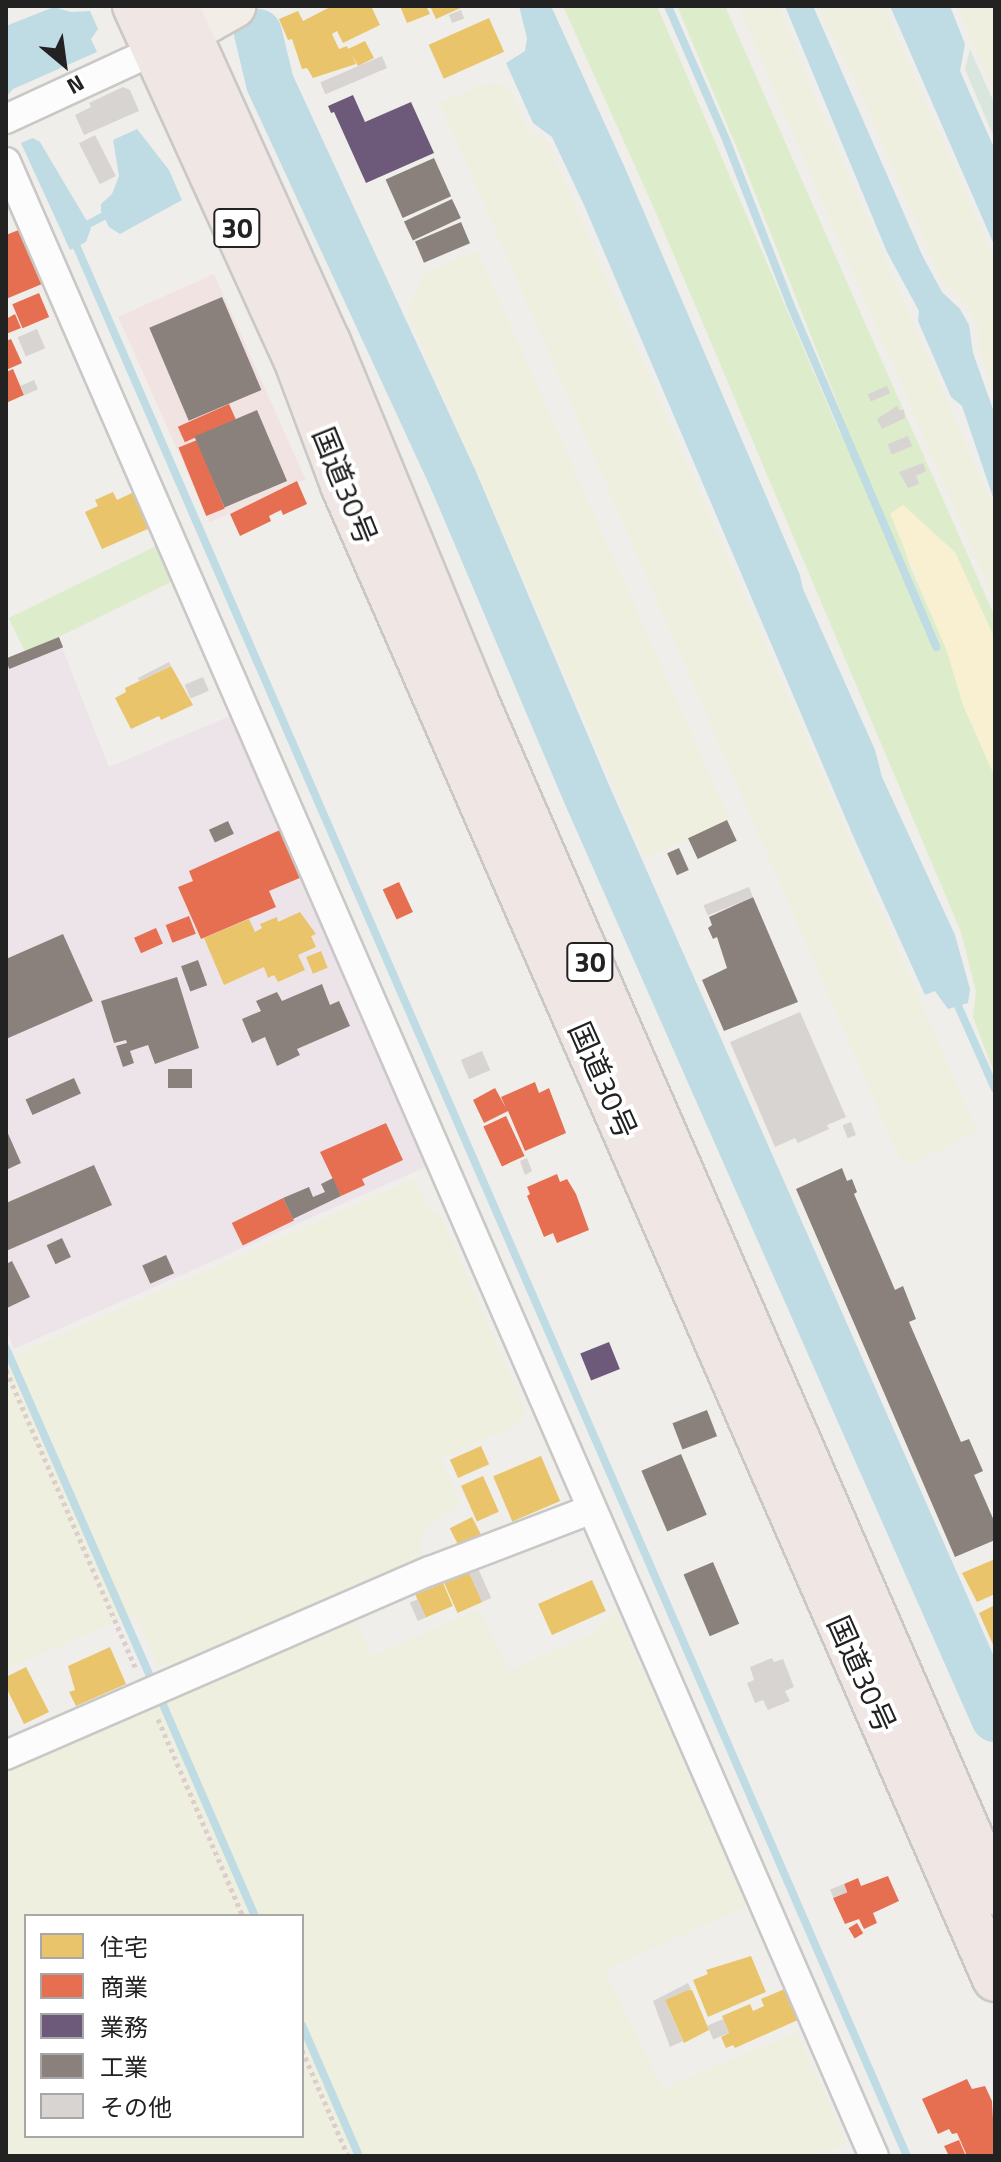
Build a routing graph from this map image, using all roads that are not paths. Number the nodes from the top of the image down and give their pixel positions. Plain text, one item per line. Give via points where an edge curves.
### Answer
1 (135, 6) edge
2 (233, 6) edge
3 (173, 29) edge
4 (6, 119) edge
5 (6, 162) edge
6 (592, 1509) junction
7 (6, 1755) edge
8 (995, 1893) edge
9 (995, 1979) edge
10 (874, 2156) edge

1 - 3 highway, 国道30号 / 30
2 - 3 main road
3 - 4 street
3 - 8 highway, 国道30号 / 30 via 328,342 481,714
3 - 9 highway, 国道30号 / 30 via 343,485
5 - 6 street
6 - 7 street via 430,1571
6 - 10 street

